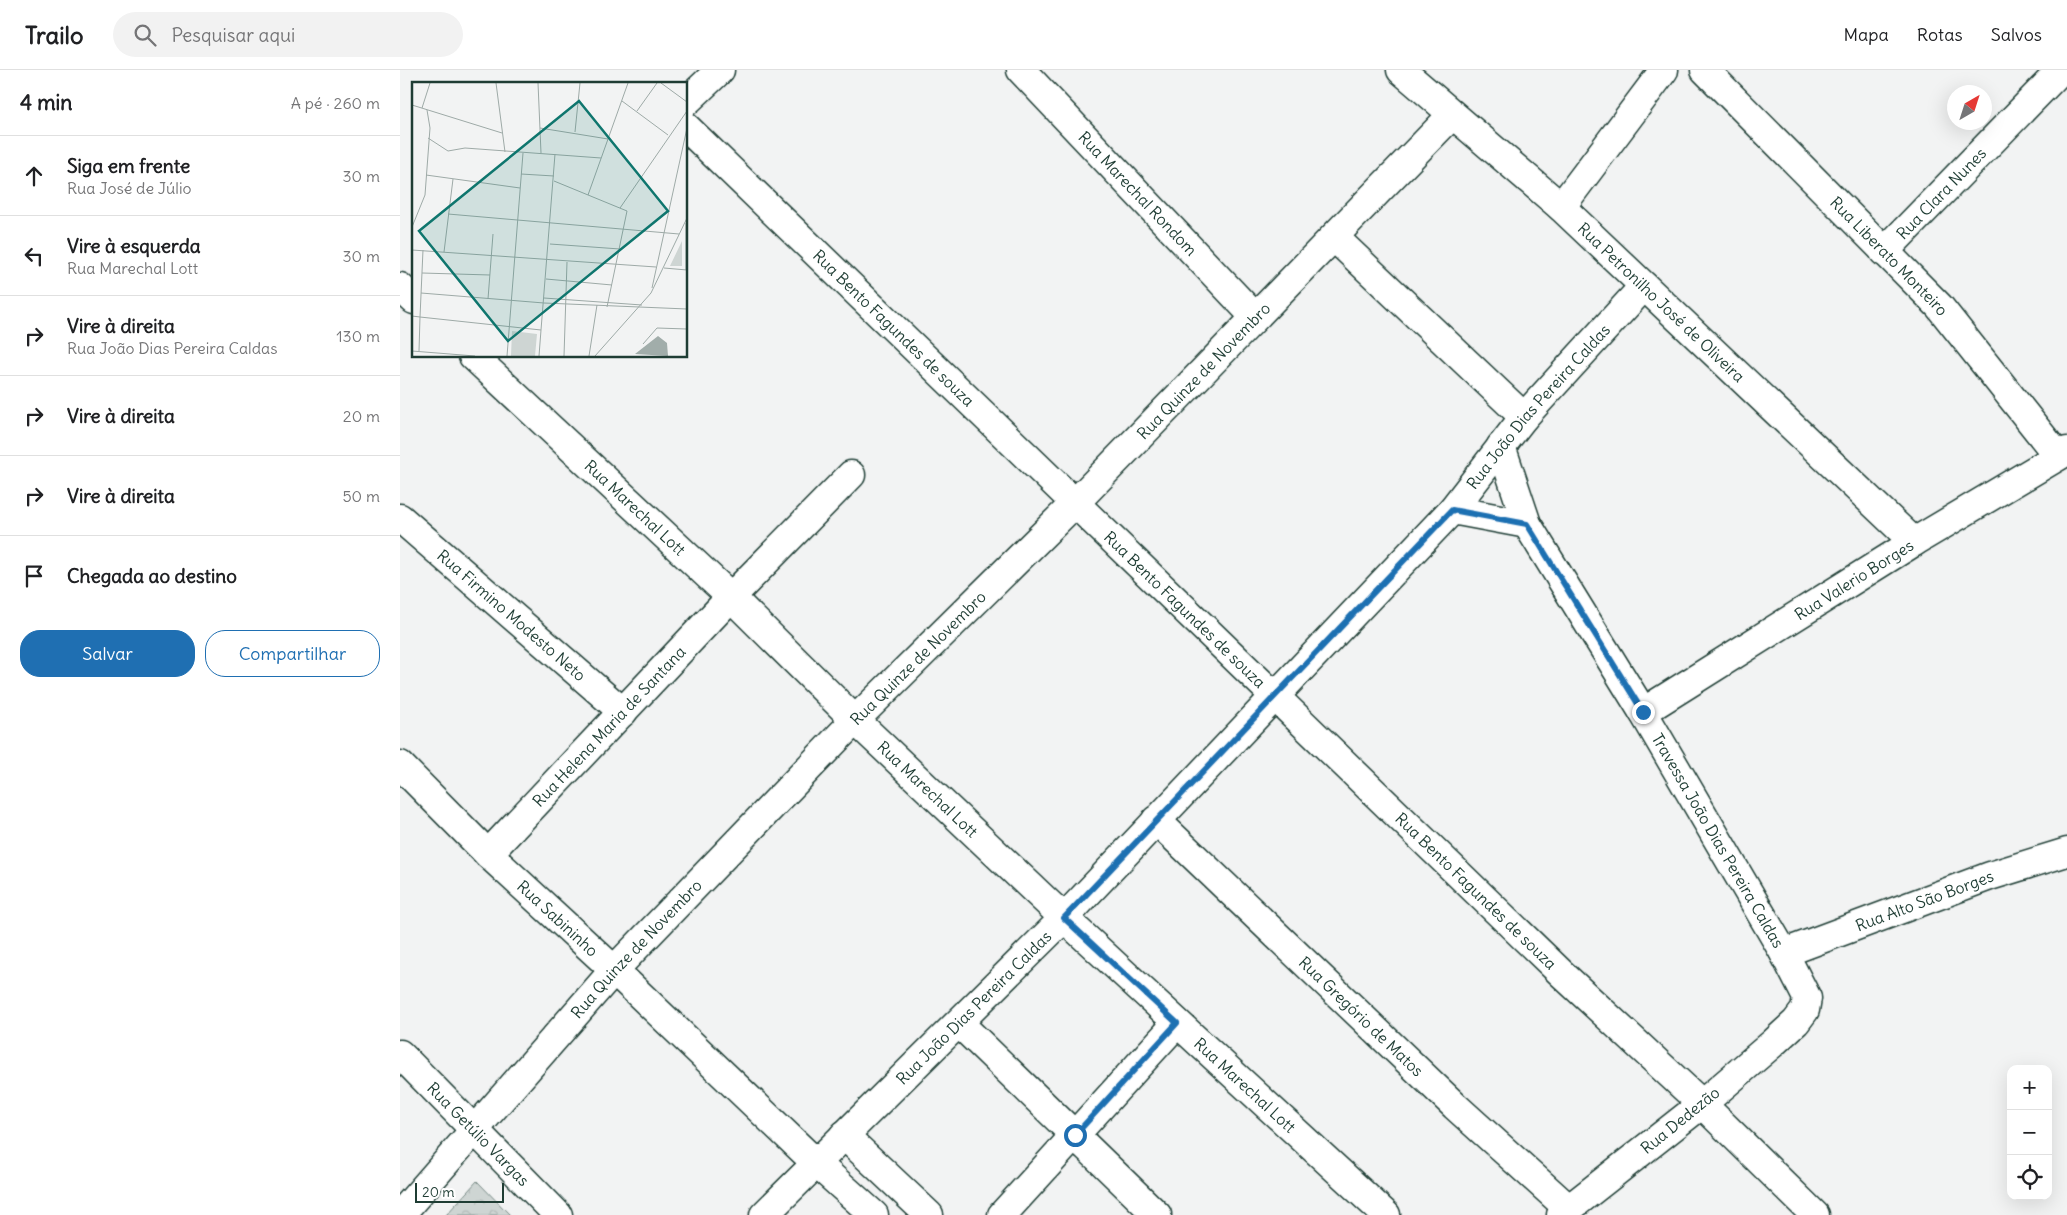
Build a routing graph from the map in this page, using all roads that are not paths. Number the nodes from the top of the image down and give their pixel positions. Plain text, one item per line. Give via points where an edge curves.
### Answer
1 (720, 70) edge
2 (1021, 70) edge
3 (1401, 70) edge
4 (1664, 70) edge
5 (1705, 70) edge
6 (2061, 70) edge
7 (688, 100) edge
8 (1452, 115) junction
9 (688, 129) edge
10 (1561, 207) junction
11 (1334, 237) junction
12 (1884, 252) junction
13 (1644, 286) junction
14 (400, 287) edge
15 (412, 298) edge
16 (1256, 317) junction
17 (475, 358) edge
18 (1524, 417) junction
19 (1501, 446) junction
20 (2063, 453) edge
21 (851, 476) dead end
22 (1074, 503) junction
23 (1452, 510) junction
24 (400, 518) edge
25 (1527, 524) junction
26 (1914, 542) junction
27 (731, 597) junction
28 (1274, 697) junction
29 (622, 712) junction
30 (1643, 712) junction
31 (855, 720) junction
32 (400, 765) edge
33 (1156, 820) junction
34 (2067, 852) edge
35 (488, 854) junction
36 (1064, 918) junction
37 (1784, 953) junction
38 (614, 970) junction
39 (959, 1022) junction
40 (1796, 1022) joint
41 (1177, 1023) junction
42 (400, 1054) edge
43 (1702, 1104) junction
44 (474, 1130) junction
45 (844, 1135) junction
46 (1075, 1135) junction
47 (816, 1163) junction
48 (1565, 1212) edge
49 (400, 1215) edge
50 (558, 1215) edge
51 (764, 1215) edge
52 (874, 1215) edge
53 (929, 1215) edge
54 (1002, 1215) edge
55 (1157, 1215) edge
56 (1386, 1215) edge
57 (1815, 1215) edge

1 - 7 street
2 - 16 street, Rua Marechal Rondom
3 - 8 street, Rua Petronilho José de Oliveira
4 - 10 street
5 - 12 street, Rua Liberato Monteiro
6 - 12 street, Rua Clara Nunes
8 - 10 street, Rua Petronilho José de Oliveira
8 - 11 street, Rua Quinze de Novembro
9 - 22 street, Rua Bento Fagundes de souza
10 - 13 street, Rua Petronilho José de Oliveira
11 - 16 street, Rua Quinze de Novembro
11 - 18 street
12 - 20 street, Rua Liberato Monteiro via 1939,306
13 - 18 street, Rua João Dias Pereira Caldas
13 - 26 street, Rua Petronilho José de Oliveira
14 - 15 street
16 - 22 street, Rua Quinze de Novembro
17 - 27 street, Rua Marechal Lott
18 - 19 street, Rua João Dias Pereira Caldas
19 - 23 street, Rua João Dias Pereira Caldas
19 - 25 street, Travessa João Dias Pereira Caldas
20 - 26 street, Rua Valerio Borges
21 - 27 street, Rua Helena Maria de Santana
22 - 28 street, Rua Bento Fagundes de souza
22 - 31 street, Rua Quinze de Novembro
23 - 25 street
23 - 28 street, Rua João Dias Pereira Caldas
24 - 29 street, Rua Firmino Modesto Neto
25 - 30 street, Travessa João Dias Pereira Caldas
26 - 30 street, Rua Valerio Borges
27 - 29 street, Rua Helena Maria de Santana
27 - 31 street, Rua Marechal Lott
28 - 33 street, Rua João Dias Pereira Caldas
28 - 43 street, Rua Bento Fagundes de souza
29 - 35 street, Rua Helena Maria de Santana
30 - 37 street, Travessa João Dias Pereira Caldas
31 - 36 street, Rua Marechal Lott
31 - 38 street, Rua Quinze de Novembro
32 - 35 street, Rua Sabininho
33 - 36 street, Rua João Dias Pereira Caldas
33 - 48 street, Rua Gregório de Matos
34 - 37 street, Rua Alto São Borges via 1990,876
35 - 38 street, Rua Sabininho
36 - 39 street, Rua João Dias Pereira Caldas
36 - 41 street, Rua Marechal Lott
37 - 40 street, Travessa João Dias Pereira Caldas via 1807,998 1805,1010
38 - 44 street, Rua Quinze de Novembro
38 - 47 street, Rua Sabininho
39 - 45 street, Rua João Dias Pereira Caldas
39 - 46 street
40 - 43 street, Rua Dedezão
41 - 46 street
41 - 56 street, Rua Marechal Lott
42 - 44 street, Rua Getúlio Vargas
43 - 48 street, Rua Dedezão
43 - 57 street, Rua Bento Fagundes de souza
44 - 49 street, Rua Quinze de Novembro
44 - 50 street, Rua Getúlio Vargas
45 - 47 street, Rua João Dias Pereira Caldas
45 - 53 street
46 - 54 street
46 - 55 street
47 - 51 street, Rua João Dias Pereira Caldas
47 - 52 street, Rua Sabininho

